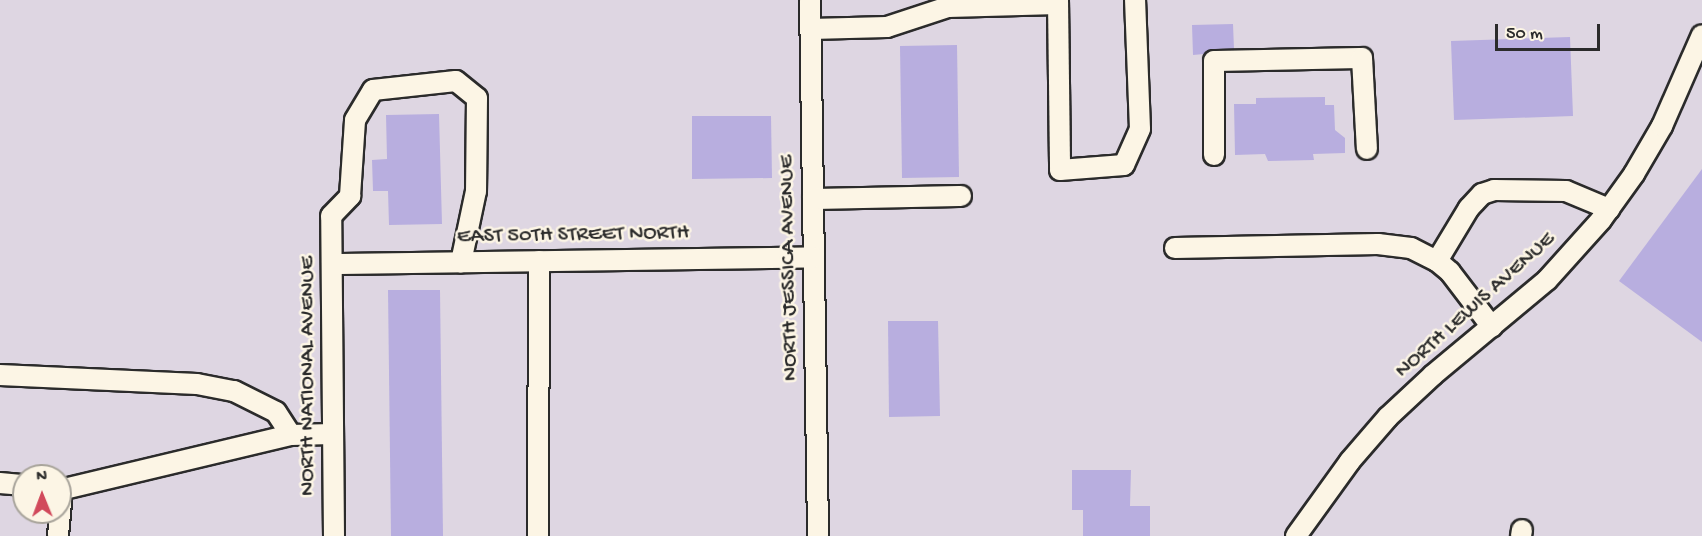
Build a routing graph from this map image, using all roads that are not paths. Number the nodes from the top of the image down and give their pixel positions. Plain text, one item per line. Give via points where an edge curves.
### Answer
1 (810, 0) edge
2 (1135, 0) edge
3 (1058, 2) edge
4 (948, 3) edge
5 (811, 29) junction
6 (1702, 35) edge
7 (1367, 149) dead end
8 (1214, 155) dead end
9 (961, 196) dead end
10 (813, 199) junction
11 (1609, 209) junction
12 (1175, 248) dead end
13 (814, 257) junction
14 (539, 261) junction
15 (1437, 261) junction
16 (461, 262) junction
17 (332, 264) junction
18 (1492, 327) junction
19 (0, 375) edge
20 (333, 434) junction
21 (291, 435) junction
22 (72, 487) edge
23 (334, 536) edge
24 (538, 536) edge
25 (818, 536) edge
26 (1296, 536) edge

1 - 5 street, NORTH JESSICA AVENUE
2 - 3 street via 1140,129 1124,165 1060,170
3 - 4 street
4 - 5 street via 887,27
5 - 10 street, NORTH JESSICA AVENUE
6 - 11 street, NORTH LEWIS AVENUE via 1662,126
7 - 8 street via 1362,58 1214,61
9 - 10 street
10 - 13 street, NORTH JESSICA AVENUE
11 - 15 street via 1566,192 1494,190 1482,194 1469,208
11 - 18 street, NORTH LEWIS AVENUE via 1547,280
12 - 15 street via 1378,243 1410,248
13 - 14 street, EAST 50TH STREET NORTH
13 - 25 street, NORTH JESSICA AVENUE
14 - 16 street, EAST 50TH STREET NORTH
14 - 24 street
15 - 18 street
16 - 17 street, EAST 50TH STREET NORTH
16 - 17 street, NORTH NATIONAL AVENUE via 476,191 477,98 456,81 373,90 355,120 350,195 331,216
17 - 20 street, NORTH NATIONAL AVENUE
18 - 26 street, NORTH LEWIS AVENUE via 1388,417 1350,461
19 - 21 street via 197,384 234,391 276,412
20 - 21 street
20 - 23 street, NORTH NATIONAL AVENUE
21 - 22 street

